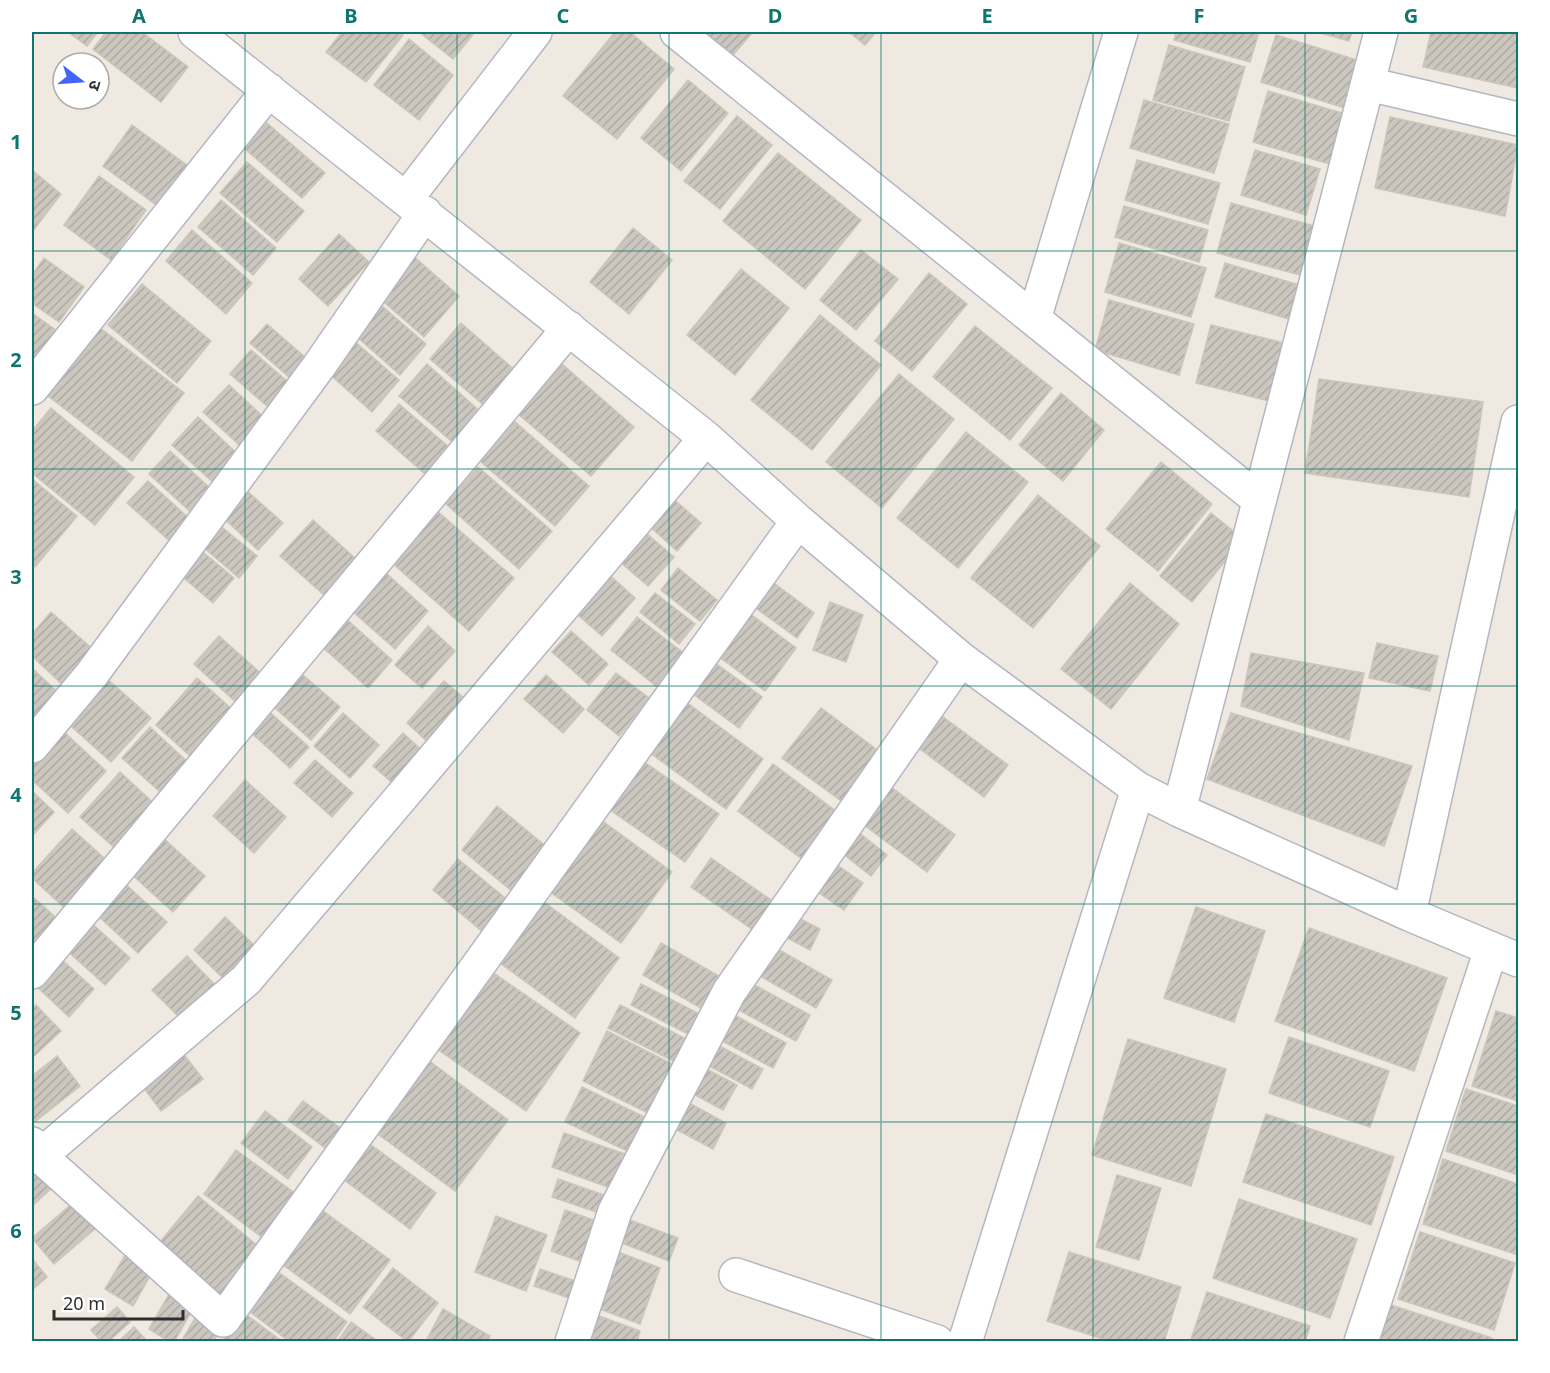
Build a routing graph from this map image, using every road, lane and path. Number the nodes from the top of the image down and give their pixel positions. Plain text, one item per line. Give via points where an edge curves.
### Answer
1 (195, 32) edge
2 (535, 32) edge
3 (676, 32) edge
4 (1121, 32) edge
5 (1381, 32) edge
6 (1368, 84) junction
7 (269, 90) junction
8 (1518, 119) edge
9 (416, 206) junction
10 (1034, 319) junction
11 (569, 328) junction
12 (32, 388) edge
13 (1518, 422) edge
14 (706, 438) junction
15 (1259, 500) junction
16 (798, 521) junction
17 (962, 659) junction
18 (32, 746) edge
19 (1138, 789) junction
20 (1179, 810) junction
21 (1409, 914) junction
22 (1505, 955) edge
23 (32, 972) edge
24 (36, 1150) edge
25 (736, 1275) dead end
26 (572, 1341) edge
27 (936, 1341) edge
28 (964, 1341) edge
29 (1361, 1341) edge

1 - 7 street
2 - 9 street
3 - 10 street
4 - 10 street
5 - 6 street
6 - 8 street
6 - 15 street
7 - 9 street
7 - 12 street
9 - 11 street
9 - 18 street via 319,366 106,655
10 - 15 street
11 - 14 street
11 - 23 street
13 - 21 street
14 - 16 street
14 - 24 street via 246,980
15 - 20 street
16 - 17 street
16 - 24 street via 223,1320
17 - 19 street
17 - 26 street via 729,992 615,1211
19 - 20 street
19 - 28 street
20 - 21 street
21 - 22 street
22 - 29 street
25 - 27 street

